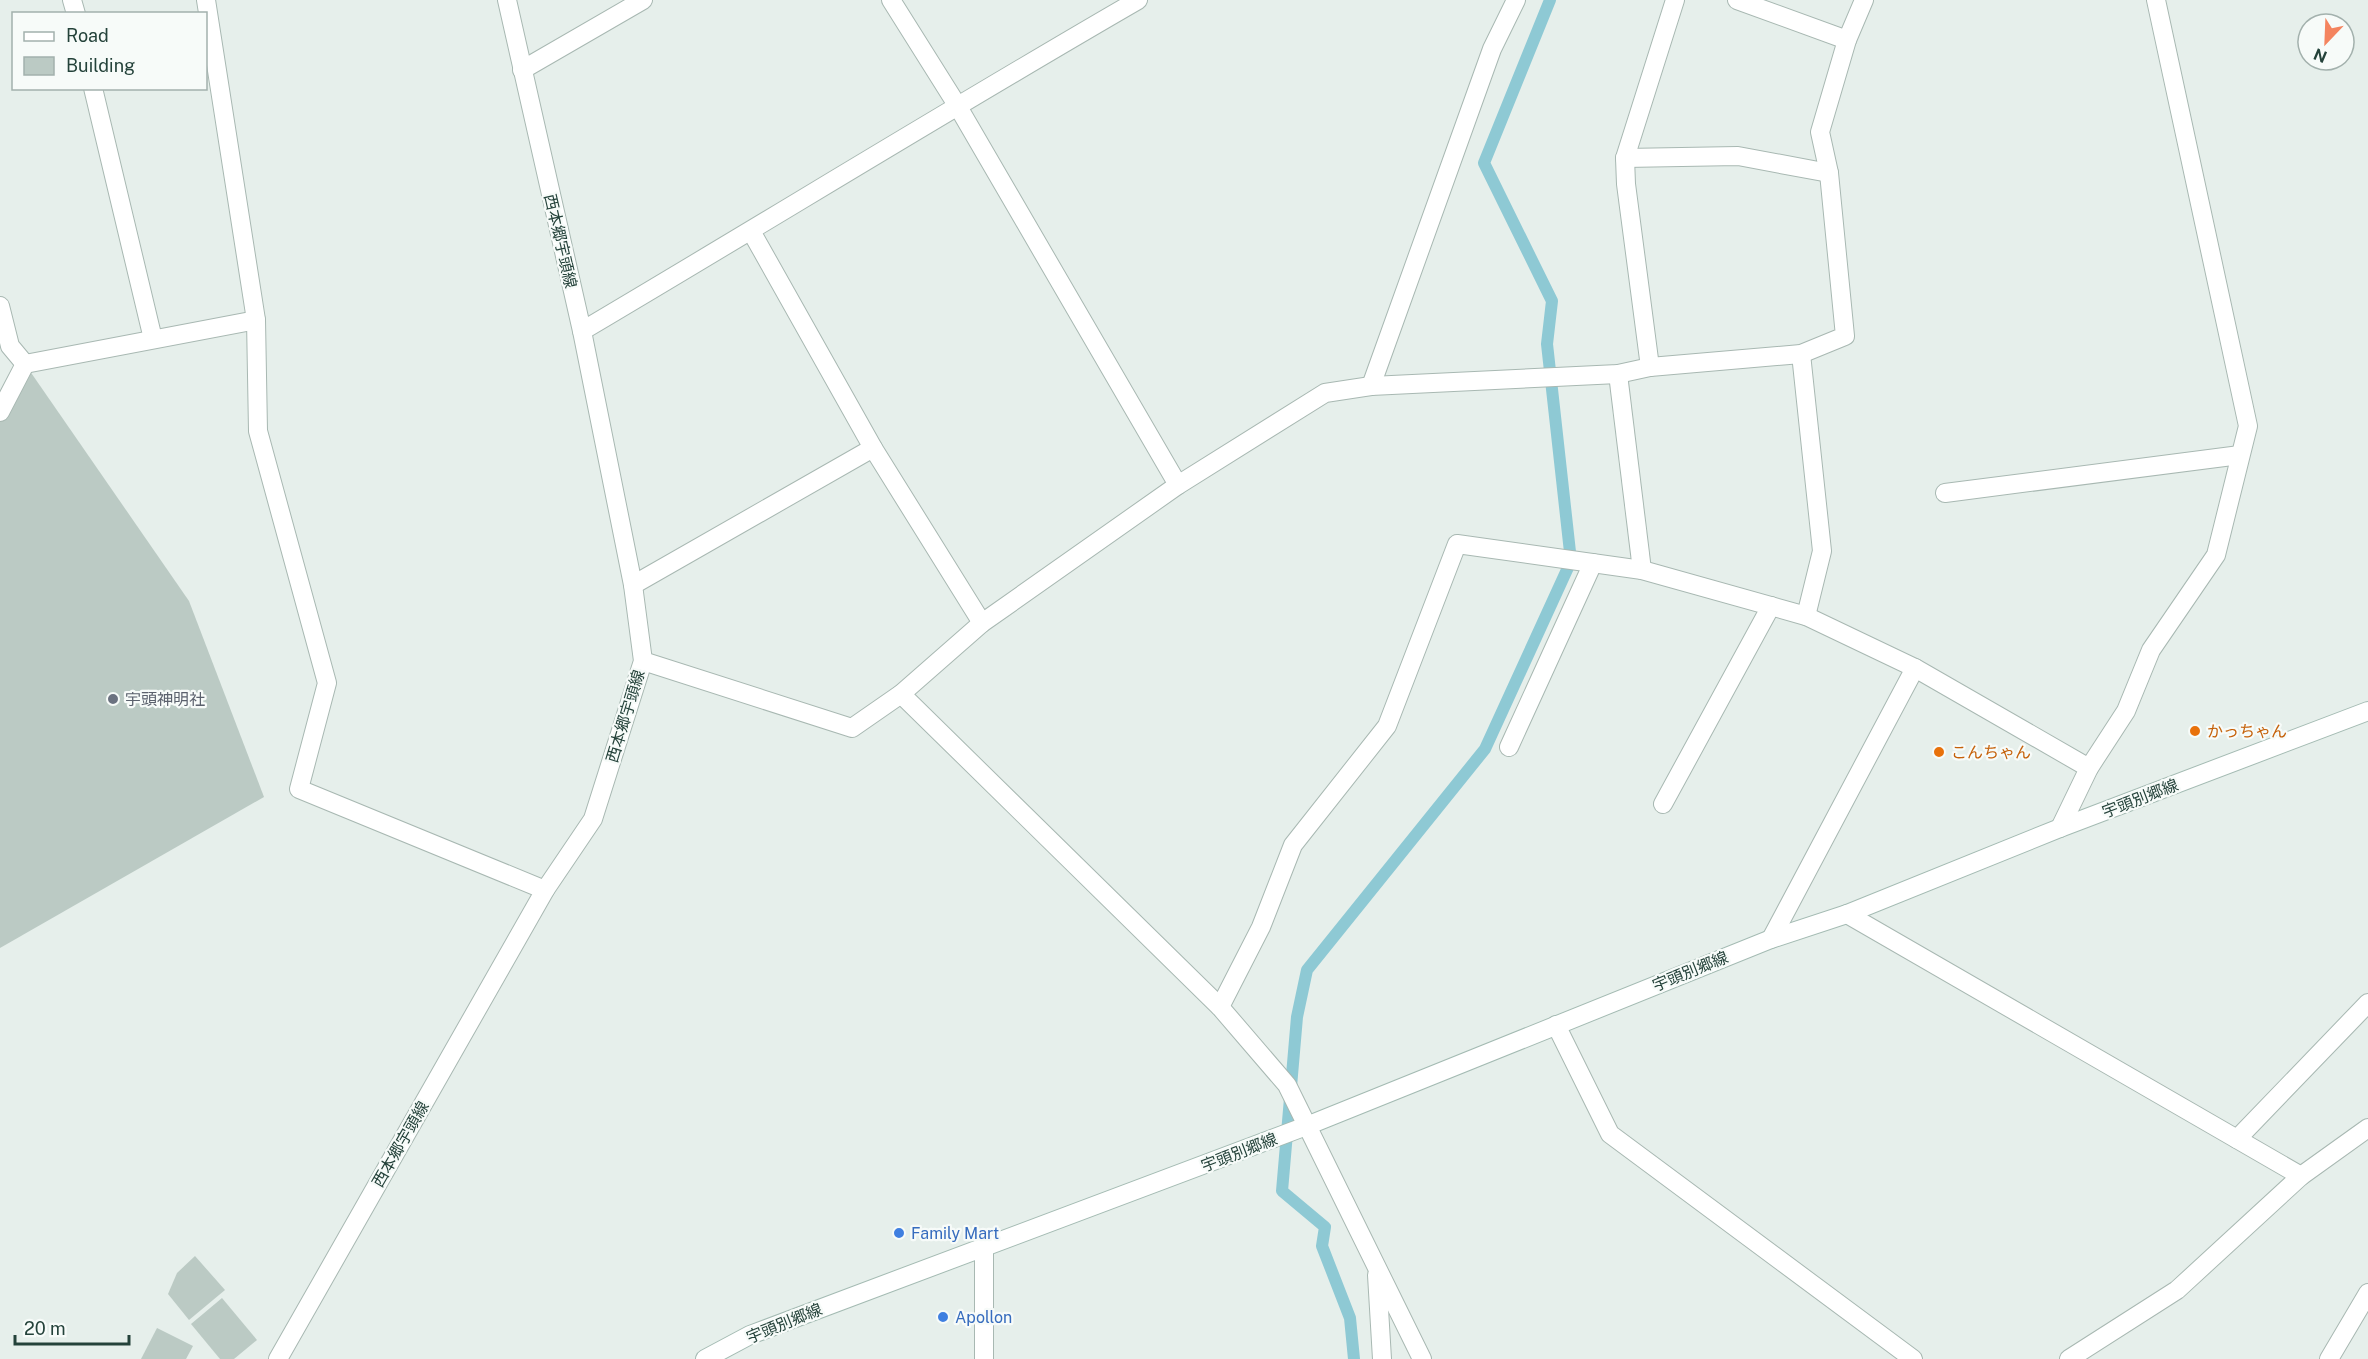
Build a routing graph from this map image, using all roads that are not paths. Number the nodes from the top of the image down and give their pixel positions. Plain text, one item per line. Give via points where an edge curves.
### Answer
1 (206, 0) edge
2 (507, 0) edge
3 (643, 0) edge
4 (891, 0) edge
5 (1138, 0) edge
6 (1516, 0) edge
7 (1675, 0) edge
8 (1737, 0) edge
9 (1864, 0) edge
10 (2156, 0) edge
11 (1847, 40) junction
12 (522, 70) junction
13 (93, 90) edge
14 (957, 105) junction
15 (1625, 158) junction
16 (1829, 173) junction
17 (751, 231) junction
18 (0, 306) edge
19 (256, 320) junction
20 (582, 331) junction
21 (153, 339) junction
22 (1801, 354) junction
23 (25, 364) junction
24 (1650, 367) junction
25 (1618, 375) junction
26 (1371, 386) junction
27 (0, 412) edge
28 (873, 448) junction
29 (2240, 455) junction
30 (1178, 485) junction
31 (1945, 493) dead end
32 (1593, 563) junction
33 (1642, 570) junction
34 (633, 585) junction
35 (1771, 606) junction
36 (1806, 616) junction
37 (982, 623) junction
38 (643, 661) junction
39 (1915, 668) junction
40 (901, 694) junction
41 (2368, 711) edge
42 (1509, 747) dead end
43 (2089, 768) junction
44 (1663, 804) dead end
45 (2061, 828) junction
46 (545, 890) junction
47 (1847, 914) junction
48 (1771, 939) junction
49 (2368, 1003) edge
50 (1220, 1007) junction
51 (1556, 1025) junction
52 (1309, 1125) junction
53 (2368, 1128) edge
54 (2237, 1139) junction
55 (2301, 1176) junction
56 (984, 1247) junction
57 (1376, 1268) junction
58 (2368, 1293) edge
59 (710, 1358) edge
60 (278, 1359) edge
61 (984, 1359) edge
62 (1382, 1359) edge
63 (1422, 1359) edge
64 (1913, 1359) edge
65 (2068, 1359) edge
66 (2329, 1359) edge

1 - 19 street
2 - 12 street, 西本郷宇頭線
3 - 12 street
4 - 14 street
5 - 14 street
6 - 26 street via 1492,49
7 - 15 street
8 - 11 street
9 - 11 street
10 - 29 street via 2248,426
11 - 16 street via 1820,132
12 - 20 street, 西本郷宇頭線
13 - 21 street
14 - 17 street
14 - 30 street
15 - 16 street via 1738,156
15 - 24 street
16 - 22 street via 1845,336
17 - 20 street
17 - 28 street
18 - 23 street via 10,346
19 - 21 street
19 - 46 street via 258,431 327,683 299,789
20 - 34 street, 西本郷宇頭線
21 - 23 street
22 - 24 street
22 - 36 street via 1822,550
23 - 27 street
24 - 25 street
25 - 26 street
25 - 33 street
26 - 30 street via 1325,393
28 - 34 street
28 - 37 street
29 - 31 street
29 - 43 street via 2216,555 2151,650 2126,711
30 - 37 street
32 - 33 street
32 - 42 street
32 - 50 street via 1457,544 1387,726 1293,845 1262,927
33 - 35 street
34 - 38 street, 西本郷宇頭線
35 - 36 street
35 - 44 street
36 - 39 street
37 - 40 street
38 - 40 street via 852,728
38 - 46 street, 西本郷宇頭線 via 593,819
39 - 43 street
39 - 48 street
40 - 50 street
41 - 45 street, 宇頭別郷線
43 - 45 street
45 - 47 street, 宇頭別郷線
46 - 60 street, 西本郷宇頭線
47 - 48 street, 宇頭別郷線
47 - 54 street
48 - 51 street, 宇頭別郷線
49 - 54 street
50 - 52 street via 1287,1085
51 - 52 street, 宇頭別郷線
51 - 64 street via 1610,1134
52 - 56 street, 宇頭別郷線
52 - 57 street
53 - 55 street
54 - 55 street
55 - 65 street via 2177,1290
56 - 59 street, 宇頭別郷線 via 750,1335
56 - 61 street
57 - 62 street
57 - 63 street
58 - 66 street

